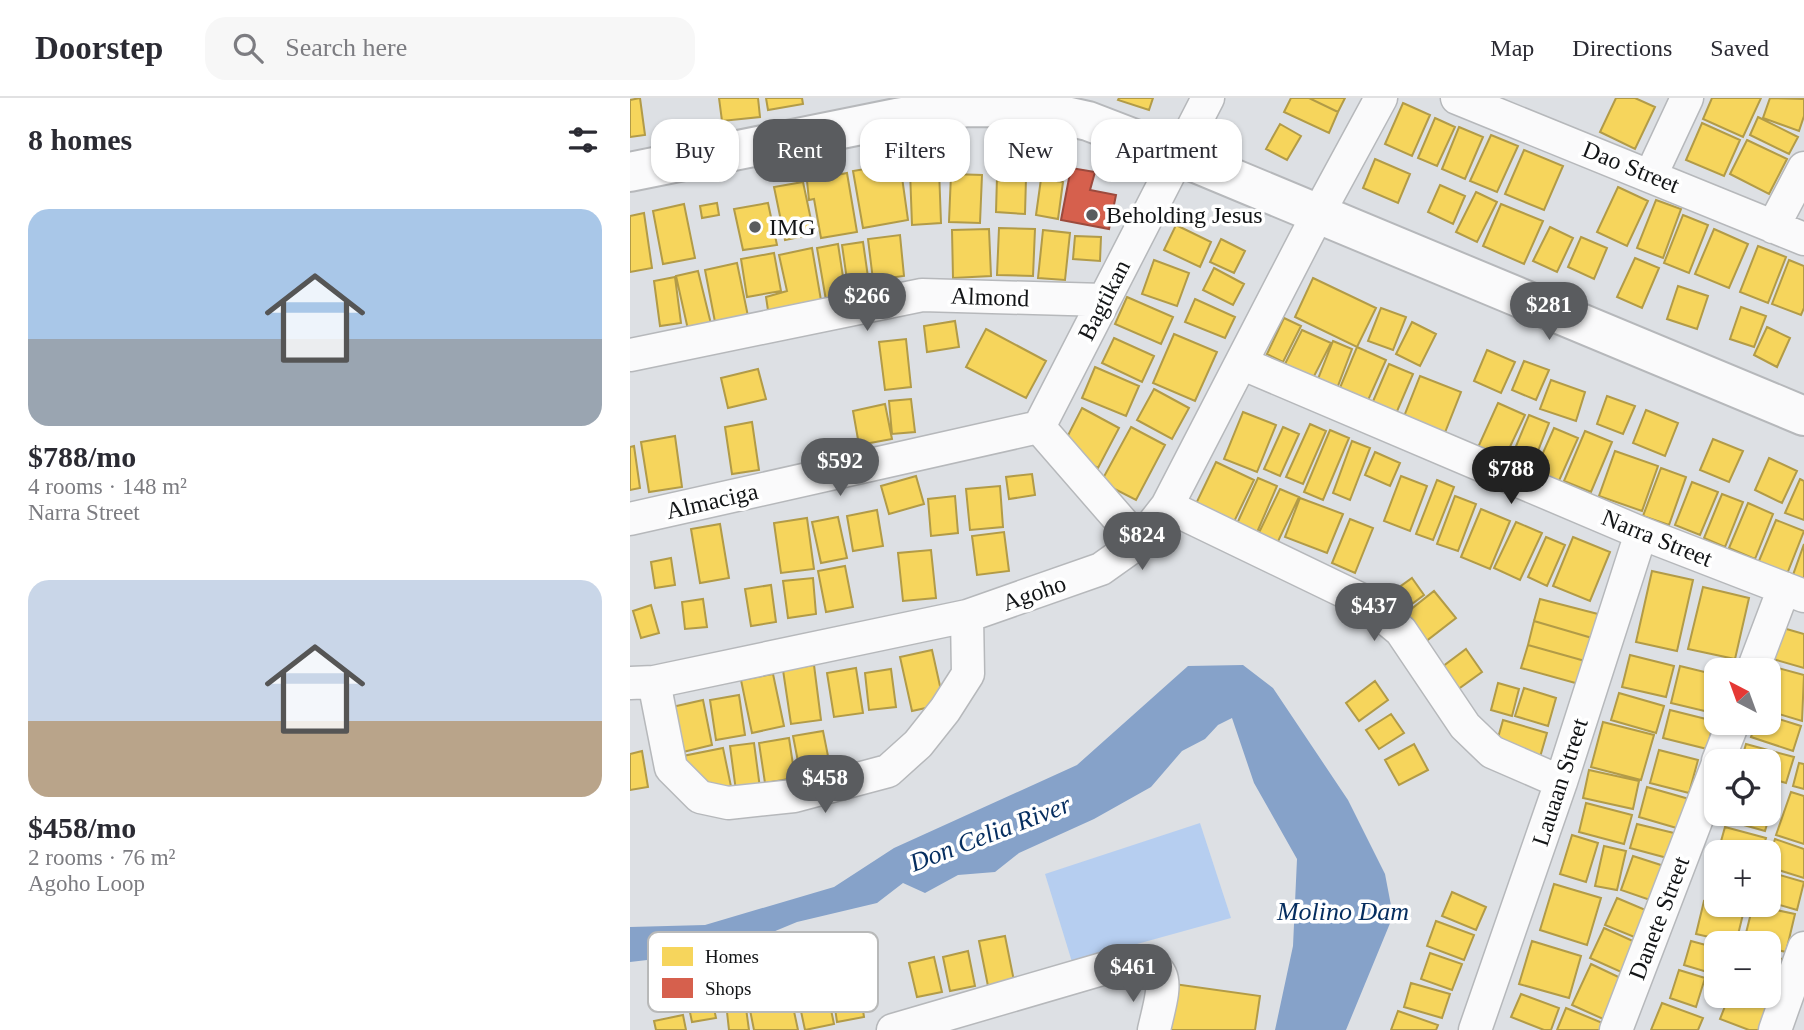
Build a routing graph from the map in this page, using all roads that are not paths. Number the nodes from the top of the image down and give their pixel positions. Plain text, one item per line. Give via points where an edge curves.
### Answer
1 (1208, 98) edge
2 (1381, 98) edge
3 (1457, 98) edge
4 (1687, 98) edge
5 (1526, 110) edge
6 (1197, 119) edge
7 (1091, 122) edge
8 (1804, 168) edge
9 (630, 172) edge
10 (1651, 175) junction
11 (1165, 182) edge
12 (1241, 182) edge
13 (1318, 214) junction
14 (1773, 226) junction
15 (1804, 239) edge
16 (1104, 300) junction
17 (630, 355) edge
18 (1241, 363) junction
19 (1804, 416) edge
20 (1039, 427) junction
21 (1167, 506) junction
22 (630, 519) edge
23 (1641, 533) junction
24 (1139, 542) junction
25 (1794, 592) edge
26 (967, 616) junction
27 (1759, 658) edge
28 (642, 682) edge
29 (1561, 782) junction
30 (1704, 801) edge
31 (1804, 947) edge
32 (893, 1030) edge
33 (1154, 1030) edge
34 (1475, 1030) edge
35 (1616, 1030) edge
36 (1775, 1030) edge

1 - 6 street, Bagtikan
2 - 13 street, Agoho
3 - 5 street, Dao Street
4 - 10 street
5 - 10 street, Dao Street
7 - 9 street via 1029,108 968,107
8 - 14 street
10 - 14 street, Dao Street
11 - 16 street, Bagtikan
12 - 13 street
13 - 18 street, Agoho
13 - 19 street
14 - 15 street, Dao Street
16 - 17 street, Almond via 922,295
16 - 20 street, Bagtikan
18 - 21 street, Agoho
18 - 23 street, Narra Street
20 - 22 street, Almaciga
20 - 24 street
21 - 24 street, Agoho
21 - 29 street via 1366,602 1401,631 1465,726 1493,752
23 - 25 street, Narra Street
23 - 29 street, Lauaan Street
24 - 26 street, Agoho via 1101,569
25 - 27 street
26 - 28 street, Agoho
26 - 28 street via 968,674 918,744 888,771 794,796 728,803 700,797 671,768
29 - 34 street, Lauaan Street
30 - 35 street, Danete Street
31 - 36 street
32 - 33 street via 1137,962 1153,966 1164,985

